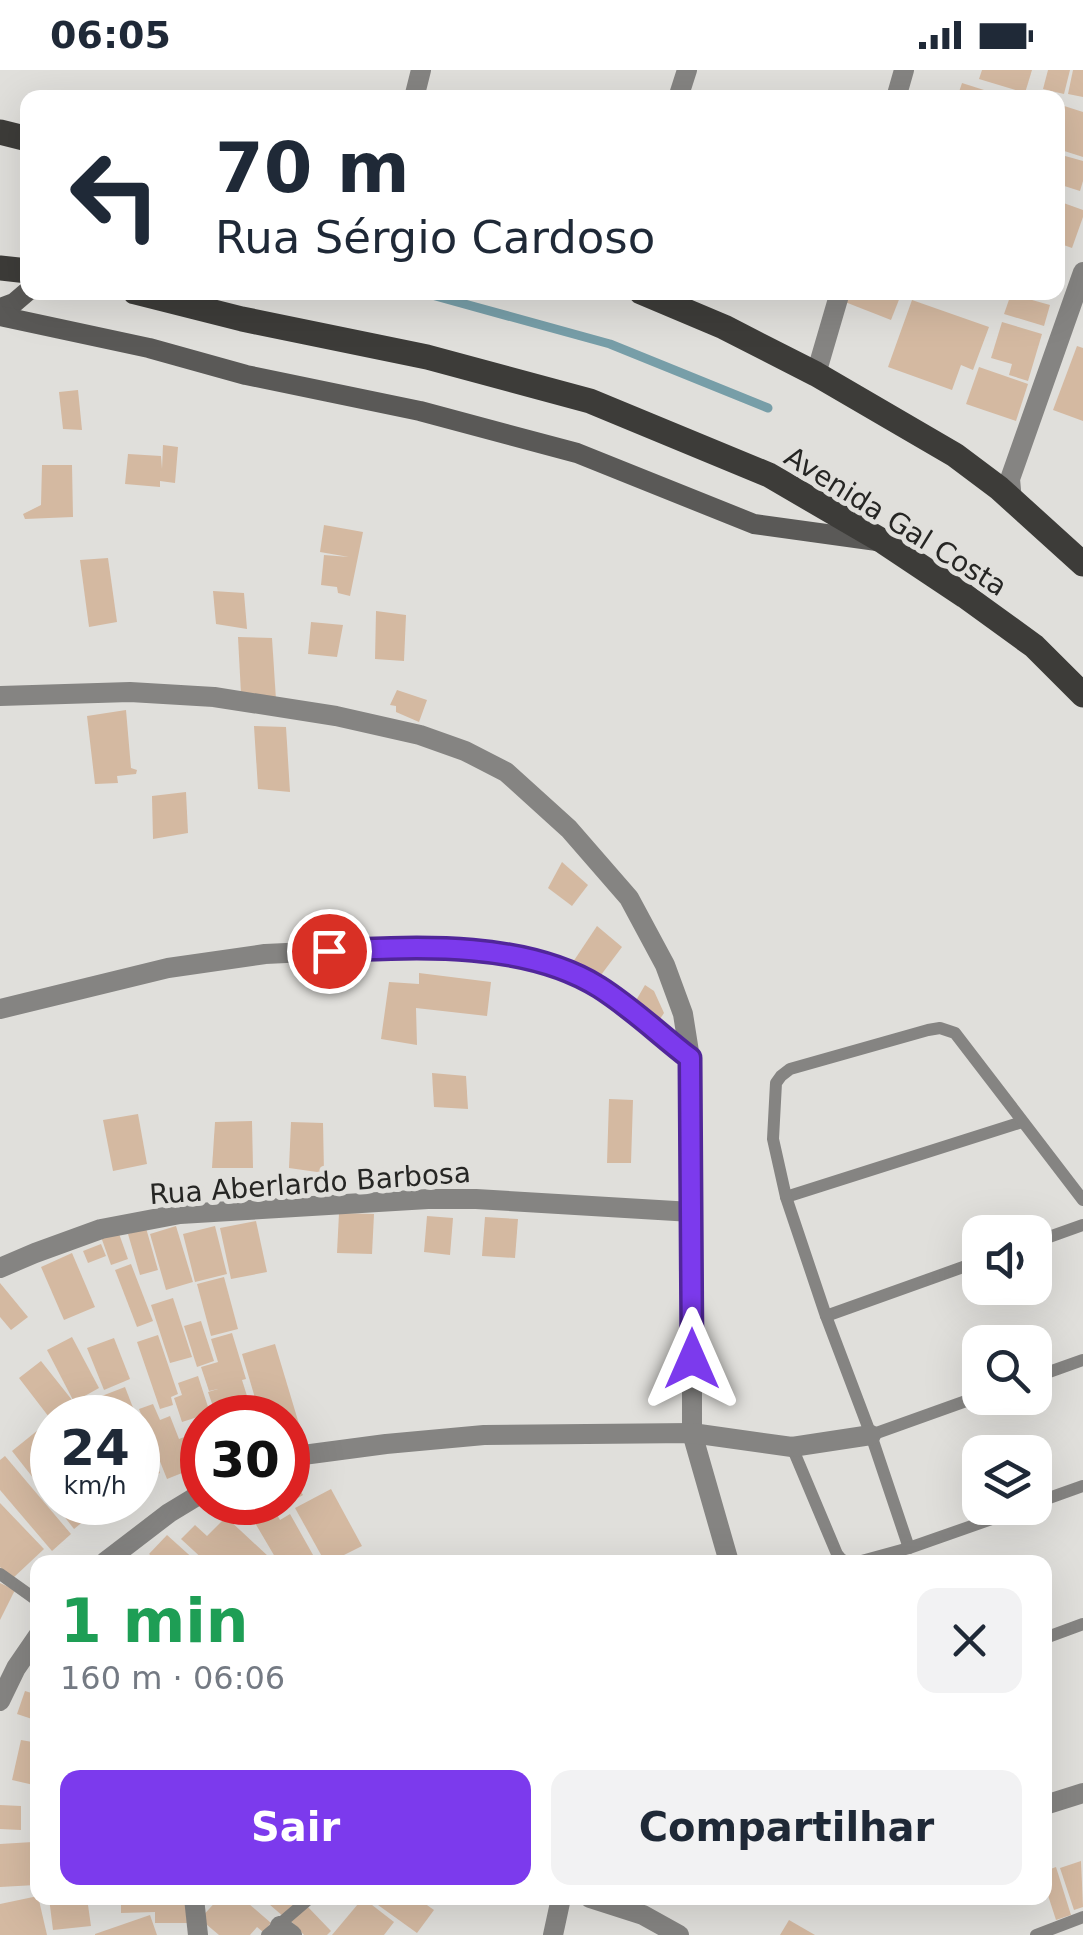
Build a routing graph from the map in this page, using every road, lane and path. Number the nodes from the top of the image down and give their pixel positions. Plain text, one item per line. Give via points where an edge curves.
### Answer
1 (1083, 272) edge
2 (167, 300) edge
3 (660, 300) edge
4 (838, 300) edge
5 (0, 316) edge
6 (816, 374) junction
7 (1012, 501) junction
8 (884, 542) junction
9 (1083, 564) edge
10 (0, 696) edge
11 (1083, 696) edge
12 (0, 1009) edge
13 (690, 1058) junction
14 (1022, 1122) junction
15 (786, 1197) junction
16 (1083, 1200) edge
17 (692, 1212) junction
18 (1083, 1225) edge
19 (1052, 1236) edge
20 (962, 1267) edge
21 (0, 1268) edge
22 (826, 1316) junction
23 (1083, 1360) edge
24 (1052, 1371) edge
25 (962, 1402) edge
26 (692, 1432) junction
27 (870, 1435) junction
28 (792, 1447) junction
29 (310, 1454) edge
30 (1083, 1486) edge
31 (1052, 1497) edge
32 (180, 1506) edge
33 (974, 1525) edge
34 (909, 1548) junction
35 (114, 1555) edge
36 (727, 1555) edge
37 (839, 1555) edge
38 (884, 1555) edge
39 (0, 1574) edge
40 (30, 1595) edge
41 (1083, 1624) edge
42 (1052, 1635) edge
43 (30, 1648) edge
44 (0, 1701) edge
45 (1083, 1793) edge
46 (1052, 1803) edge
47 (195, 1905) edge
48 (304, 1905) edge
49 (560, 1905) edge
50 (613, 1905) edge
51 (1083, 1917) edge
52 (280, 1932) edge
53 (198, 1935) edge
54 (553, 1935) edge
55 (680, 1935) edge
56 (1036, 1935) edge

1 - 7 street via 1010,479
2 - 8 main road, Avenida Gal Costa via 427,357 590,402 769,475
3 - 6 main road
4 - 6 street
5 - 8 street via 577,453 754,524
6 - 7 main road via 955,456
7 - 9 main road
8 - 11 main road, Avenida Gal Costa via 1034,646
10 - 13 street via 214,697 336,716 466,751 506,772 570,829 630,898 671,981
12 - 13 street via 168,968 265,954 478,952 560,967 600,988
13 - 17 street
14 - 15 lane
14 - 15 lane via 955,1033 940,1028 790,1069 776,1084 773,1138
14 - 16 lane
15 - 22 lane
17 - 21 street, Rua Aberlardo Barbosa via 460,1198 180,1214 101,1229
17 - 26 street
18 - 19 lane
20 - 22 lane
22 - 27 lane
23 - 24 lane
25 - 27 lane
26 - 28 street
26 - 29 street via 484,1435
26 - 36 street
27 - 28 street
27 - 34 lane
28 - 37 lane
30 - 31 lane
32 - 35 street
33 - 34 lane
34 - 38 lane
39 - 40 lane
41 - 42 lane
43 - 44 street
45 - 46 street
47 - 53 street
48 - 52 lane
49 - 54 street
50 - 55 street
51 - 56 lane

